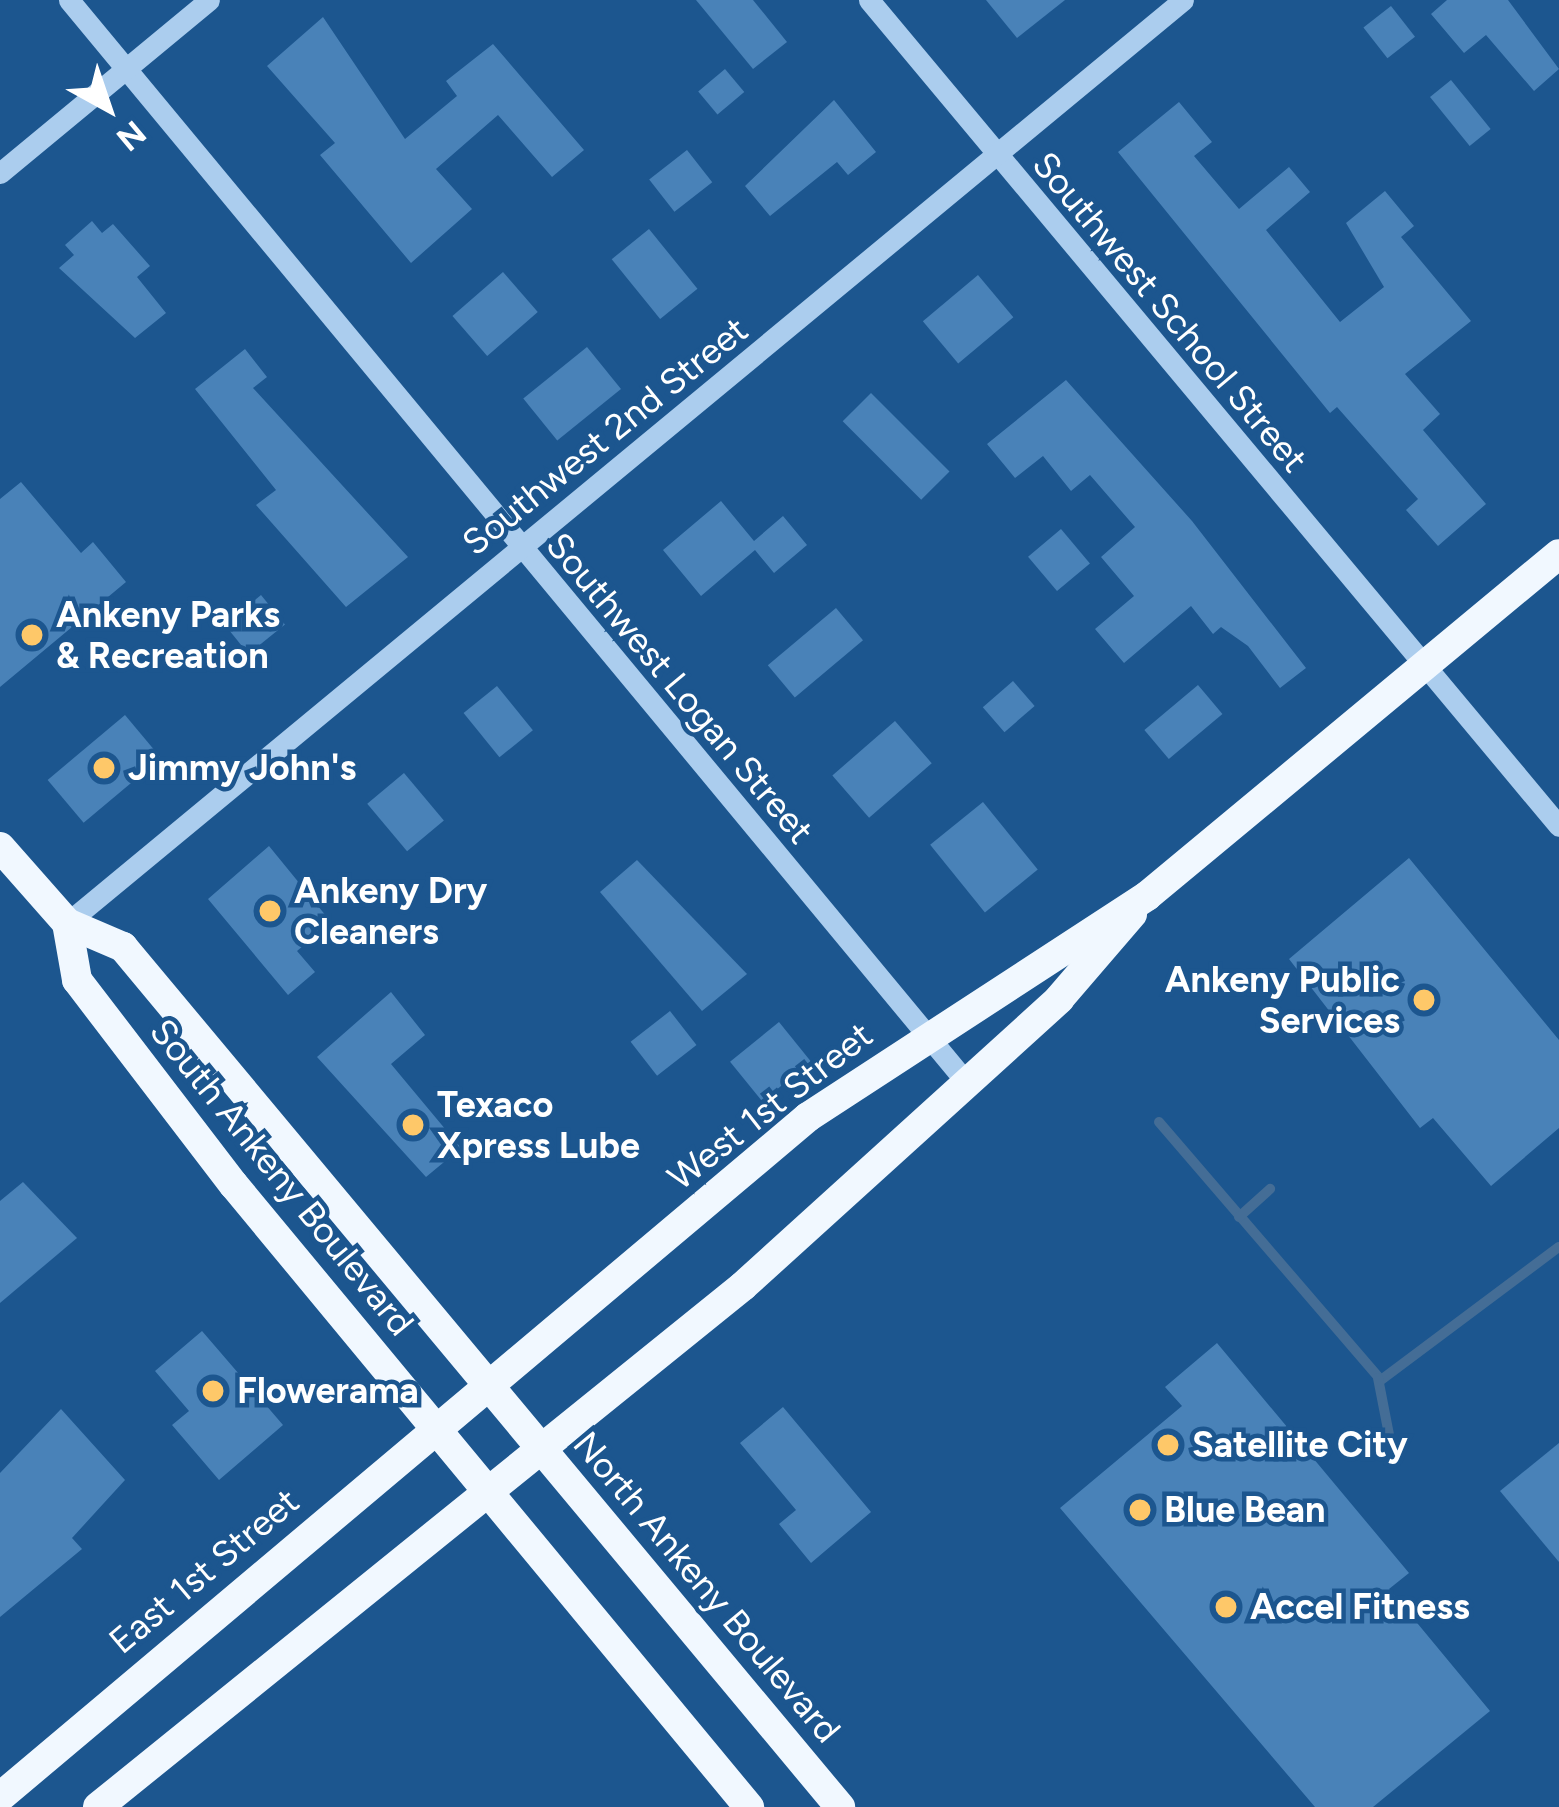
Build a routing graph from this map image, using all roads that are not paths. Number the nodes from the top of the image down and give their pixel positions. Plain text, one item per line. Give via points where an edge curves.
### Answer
1 (69, 0) edge
2 (209, 0) edge
3 (869, 0) edge
4 (1183, 0) edge
5 (125, 68) junction
6 (997, 157) junction
7 (0, 173) edge
8 (520, 547) junction
9 (1559, 554) edge
10 (1423, 664) junction
11 (1559, 826) edge
12 (0, 848) edge
13 (1148, 896) junction
14 (67, 923) junction
15 (927, 1036) junction
16 (968, 1083) junction
17 (489, 1387) junction
18 (462, 1410) joint
19 (514, 1418) joint
20 (436, 1430) junction
21 (543, 1452) junction
22 (490, 1493) junction
23 (0, 1797) edge
24 (98, 1807) edge
25 (749, 1807) edge
26 (840, 1807) edge

1 - 5 street, Southwest Logan Street
2 - 5 street
3 - 6 street, Southwest School Street
4 - 6 street, Southwest 2nd Street
5 - 7 street
5 - 8 street, Southwest Logan Street
6 - 8 street, Southwest 2nd Street
6 - 10 street, Southwest School Street
8 - 14 street, Southwest 2nd Street
8 - 15 street, Southwest Logan Street
9 - 10 main road, West 1st Street
10 - 11 street, Southwest School Street
10 - 13 main road, West 1st Street
12 - 14 main road, South Ankeny Boulevard
13 - 15 main road, West 1st Street
13 - 16 main road, West 1st Street
14 - 17 main road, South Ankeny Boulevard via 123,947
14 - 20 main road, South Ankeny Boulevard via 76,980
15 - 16 street, Southwest Logan Street
15 - 17 main road, West 1st Street via 808,1117
16 - 21 main road, West 1st Street
17 - 18 main road, West 1st Street
17 - 19 main road, South Ankeny Boulevard
18 - 20 main road, East 1st Street
19 - 21 main road, North Ankeny Boulevard
20 - 22 main road, South Ankeny Boulevard
20 - 23 main road, East 1st Street
21 - 22 main road, West 1st Street
21 - 26 main road, North Ankeny Boulevard
22 - 24 main road
22 - 25 main road

